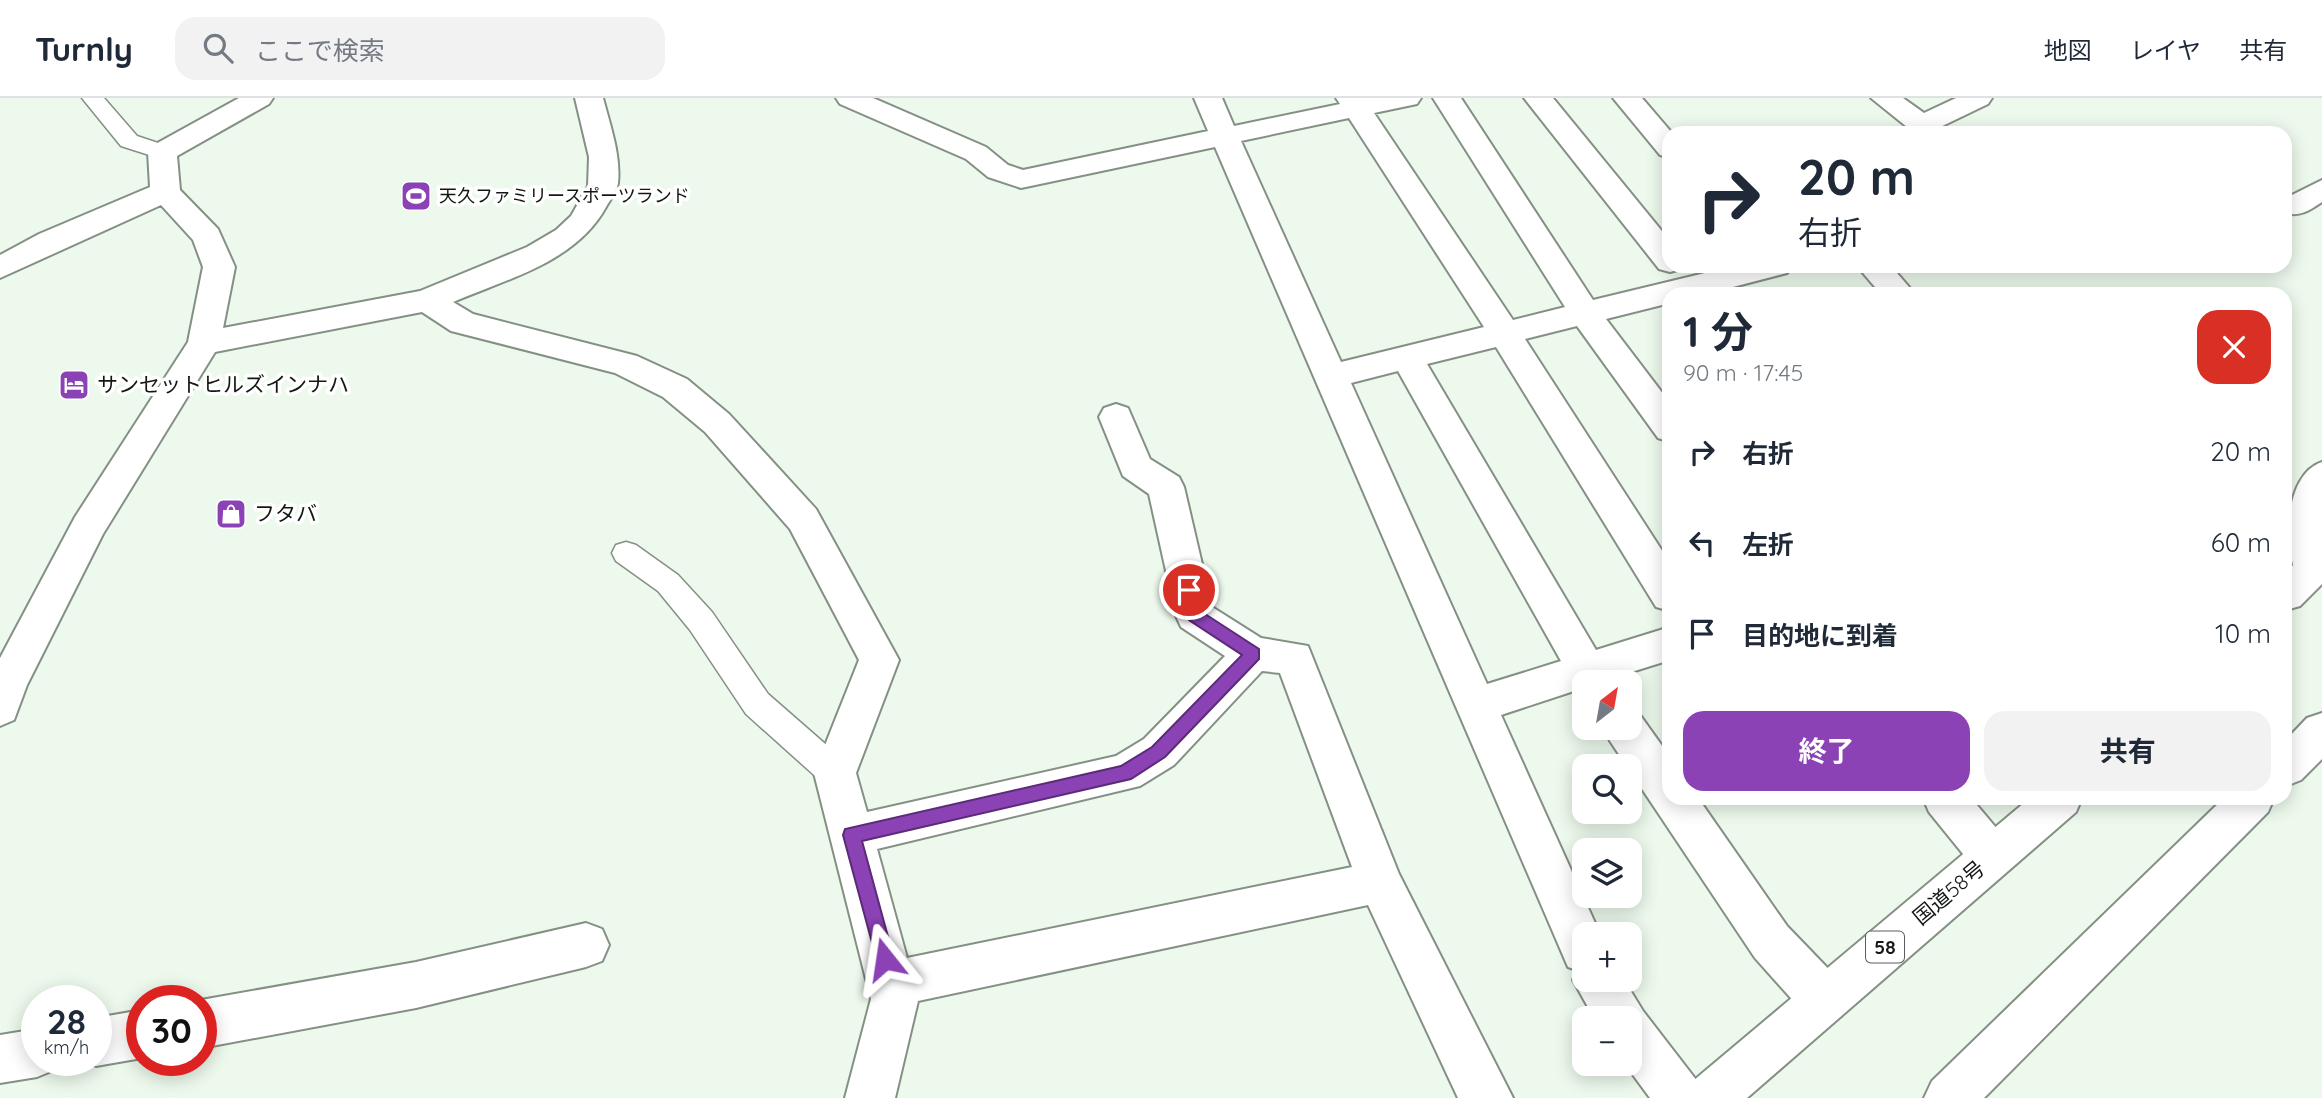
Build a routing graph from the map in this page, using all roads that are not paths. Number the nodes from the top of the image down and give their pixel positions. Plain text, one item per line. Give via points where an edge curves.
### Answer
1 (93, 98) edge
2 (259, 98) edge
3 (850, 98) edge
4 (1208, 98) edge
5 (1407, 98) edge
6 (1447, 98) edge
7 (1538, 98) edge
8 (1627, 98) edge
9 (1885, 98) edge
10 (1978, 98) edge
11 (599, 101) edge
12 (1353, 103) edge
13 (1222, 135) junction
14 (1662, 140) edge
15 (162, 152) junction
16 (2322, 189) edge
17 (165, 192) junction
18 (2294, 206) dead end
19 (1662, 253) edge
20 (0, 268) edge
21 (1722, 273) edge
22 (1880, 273) edge
23 (1682, 278) edge
24 (1892, 287) edge
25 (427, 300) junction
26 (1585, 314) junction
27 (1505, 334) junction
28 (204, 344) junction
29 (1407, 358) junction
30 (1332, 376) junction
31 (1116, 417) dead end
32 (1662, 418) edge
33 (2322, 476) edge
34 (626, 553) dead end
35 (2306, 575) edge
36 (1662, 583) edge
37 (1662, 646) edge
38 (1254, 654) junction
39 (1586, 670) edge
40 (1606, 670) edge
41 (1572, 681) edge
42 (1476, 705) junction
43 (0, 708) edge
44 (2322, 731) edge
45 (1633, 740) edge
46 (2292, 761) edge
47 (835, 773) junction
48 (1662, 781) edge
49 (1678, 805) edge
50 (1950, 805) edge
51 (2053, 805) edge
52 (2246, 805) edge
53 (852, 835) junction
54 (1992, 856) junction
55 (1380, 881) junction
56 (1572, 924) edge
57 (586, 945) dead end
58 (891, 984) junction
59 (1824, 999) junction
60 (217, 1021) edge
61 (1642, 1047) edge
62 (21, 1056) edge
63 (0, 1059) edge
64 (870, 1098) edge
65 (1488, 1098) edge
66 (1680, 1098) edge
67 (1710, 1098) edge
68 (1949, 1098) edge

1 - 15 lane via 129,141
2 - 15 main road
3 - 13 main road via 976,153 998,171 1021,179
4 - 13 main road
5 - 12 main road
6 - 26 main road
7 - 19 main road
8 - 14 main road
9 - 10 main road via 1922,125
11 - 25 main road via 603,186 583,222 538,254
12 - 13 main road
12 - 27 main road
13 - 30 main road
15 - 17 main road
16 - 18 main road
17 - 20 main road via 50,241
17 - 28 main road via 206,236 219,267
21 - 23 main road
22 - 24 main road
23 - 26 main road
25 - 28 main road
25 - 47 main road via 463,323 625,364 675,388 717,423 803,519 879,660
26 - 27 main road
26 - 32 main road
27 - 29 main road
27 - 36 main road
28 - 43 main road via 88,527 7,684
29 - 30 main road
29 - 39 main road
30 - 42 main road
31 - 38 main road via 1136,467 1166,488 1195,616
33 - 35 main road via 2313,485
34 - 47 lane via 668,583 701,621 757,704
37 - 40 main road
38 - 53 main road via 1158,752 1125,773
38 - 55 main road via 1294,658
41 - 42 main road
42 - 56 main road
44 - 46 main road
45 - 48 main road
47 - 53 main road
49 - 59 main road via 1771,942
50 - 54 main road
51 - 54 main road, 国道58号 / 58
52 - 68 main road
53 - 58 main road
54 - 59 main road, 国道58号 / 58
55 - 58 main road
55 - 65 main road
57 - 60 main road via 416,985
58 - 64 main road via 895,999
59 - 67 main road, 国道58号 / 58
61 - 66 main road
62 - 63 main road

